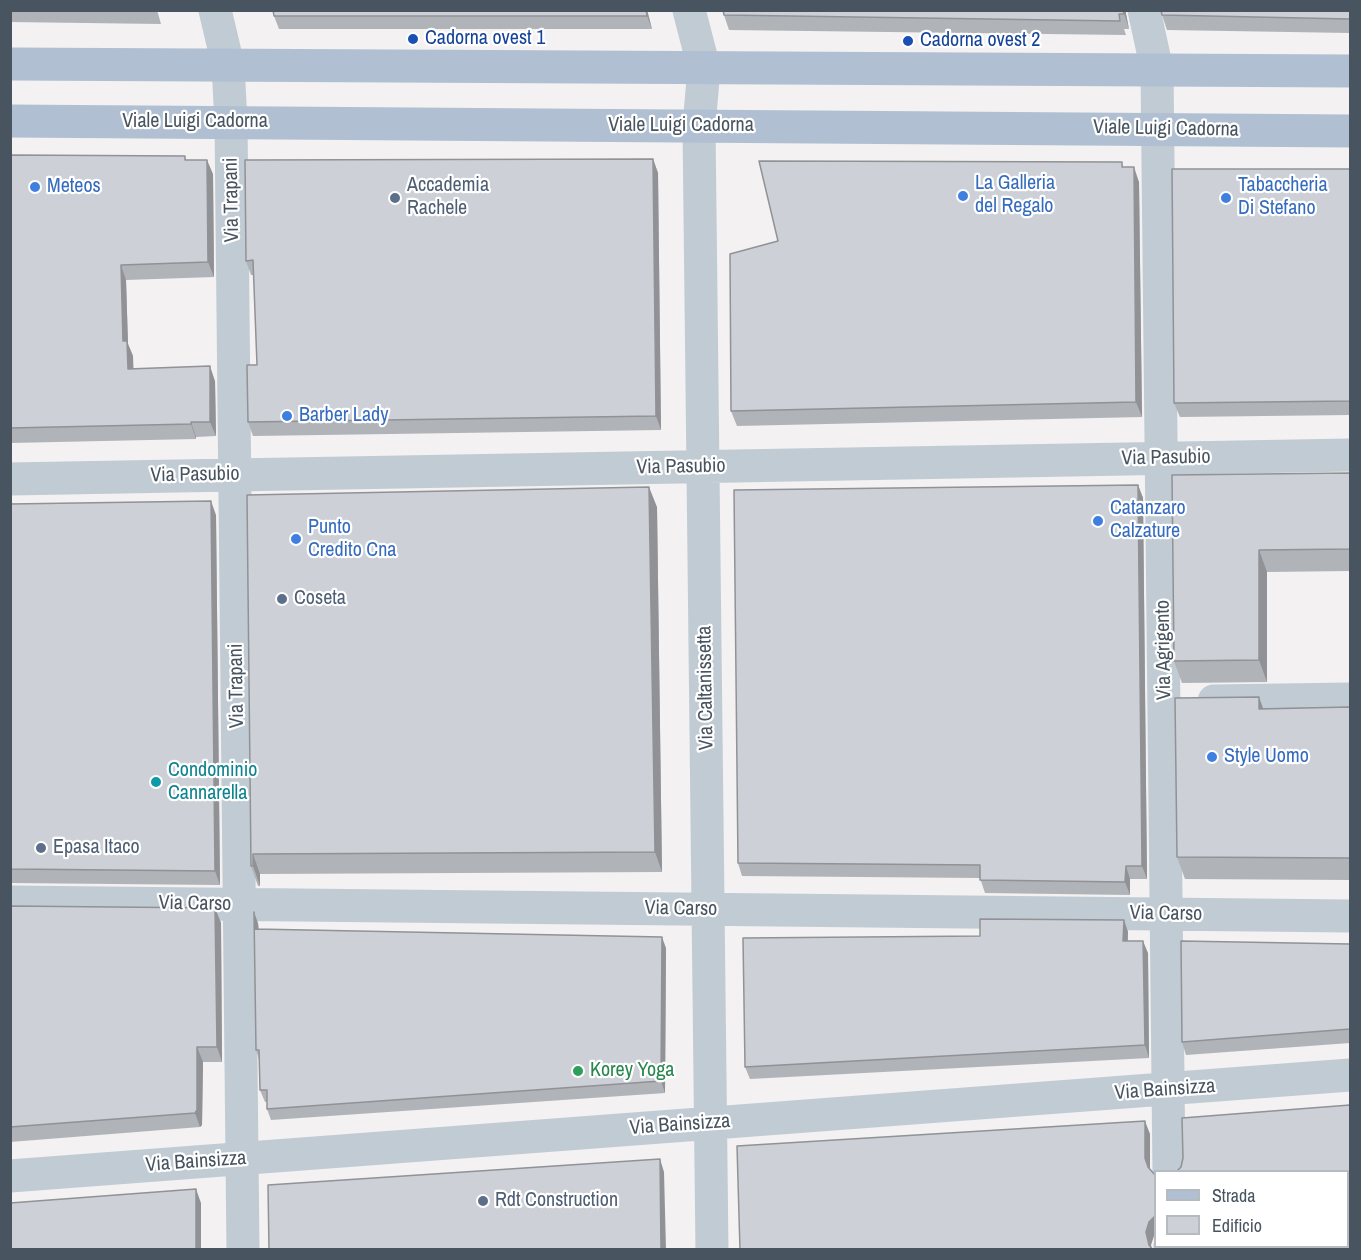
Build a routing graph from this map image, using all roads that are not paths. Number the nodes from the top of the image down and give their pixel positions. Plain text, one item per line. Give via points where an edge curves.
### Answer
1 (215, 10) edge
2 (688, 10) edge
3 (1144, 10) edge
4 (10, 64) edge
5 (228, 65) junction
6 (704, 68) junction
7 (1157, 70) junction
8 (1350, 71) edge
9 (10, 121) edge
10 (231, 123) junction
11 (699, 126) junction
12 (1158, 128) junction
13 (1350, 131) edge
14 (1350, 455) edge
15 (1162, 459) junction
16 (703, 467) junction
17 (234, 475) junction
18 (10, 478) edge
19 (1350, 699) edge
20 (1165, 702) junction
21 (10, 902) edge
22 (239, 904) junction
23 (708, 909) junction
24 (1167, 914) junction
25 (1350, 916) edge
26 (1350, 1076) edge
27 (1169, 1089) junction
28 (710, 1123) junction
29 (242, 1159) junction
30 (1170, 1170) edge
31 (10, 1176) edge
32 (243, 1250) edge
33 (712, 1250) edge

1 - 5 street, Via Trapani
2 - 6 street
3 - 7 street, Via Agrigento
4 - 5 main road
5 - 6 main road
5 - 10 street, Via Trapani
6 - 7 main road
6 - 11 street, Via Caltanissetta
7 - 8 main road
7 - 12 street, Via Agrigento
9 - 10 main road, Viale Luigi Cadorna
10 - 11 main road, Viale Luigi Cadorna
10 - 17 street, Via Trapani
11 - 12 main road, Viale Luigi Cadorna
11 - 16 street, Via Caltanissetta
12 - 13 main road, Viale Luigi Cadorna
12 - 15 street, Via Agrigento
14 - 15 street, Via Pasubio
15 - 16 street, Via Pasubio
15 - 20 street, Via Agrigento
16 - 17 street, Via Pasubio
16 - 23 street, Via Caltanissetta
17 - 18 street, Via Pasubio
17 - 22 street, Via Trapani
19 - 20 street
20 - 24 street, Via Agrigento
21 - 22 street, Via Carso
22 - 23 street, Via Carso
22 - 29 street, Via Trapani
23 - 24 street, Via Carso
23 - 28 street, Via Caltanissetta
24 - 25 street, Via Carso
24 - 27 street, Via Agrigento
26 - 27 street, Via Bainsizza
27 - 28 street, Via Bainsizza
27 - 30 street, Via Agrigento
28 - 29 street, Via Bainsizza
28 - 33 street, Via Caltanissetta
29 - 31 street, Via Bainsizza
29 - 32 street, Via Trapani

